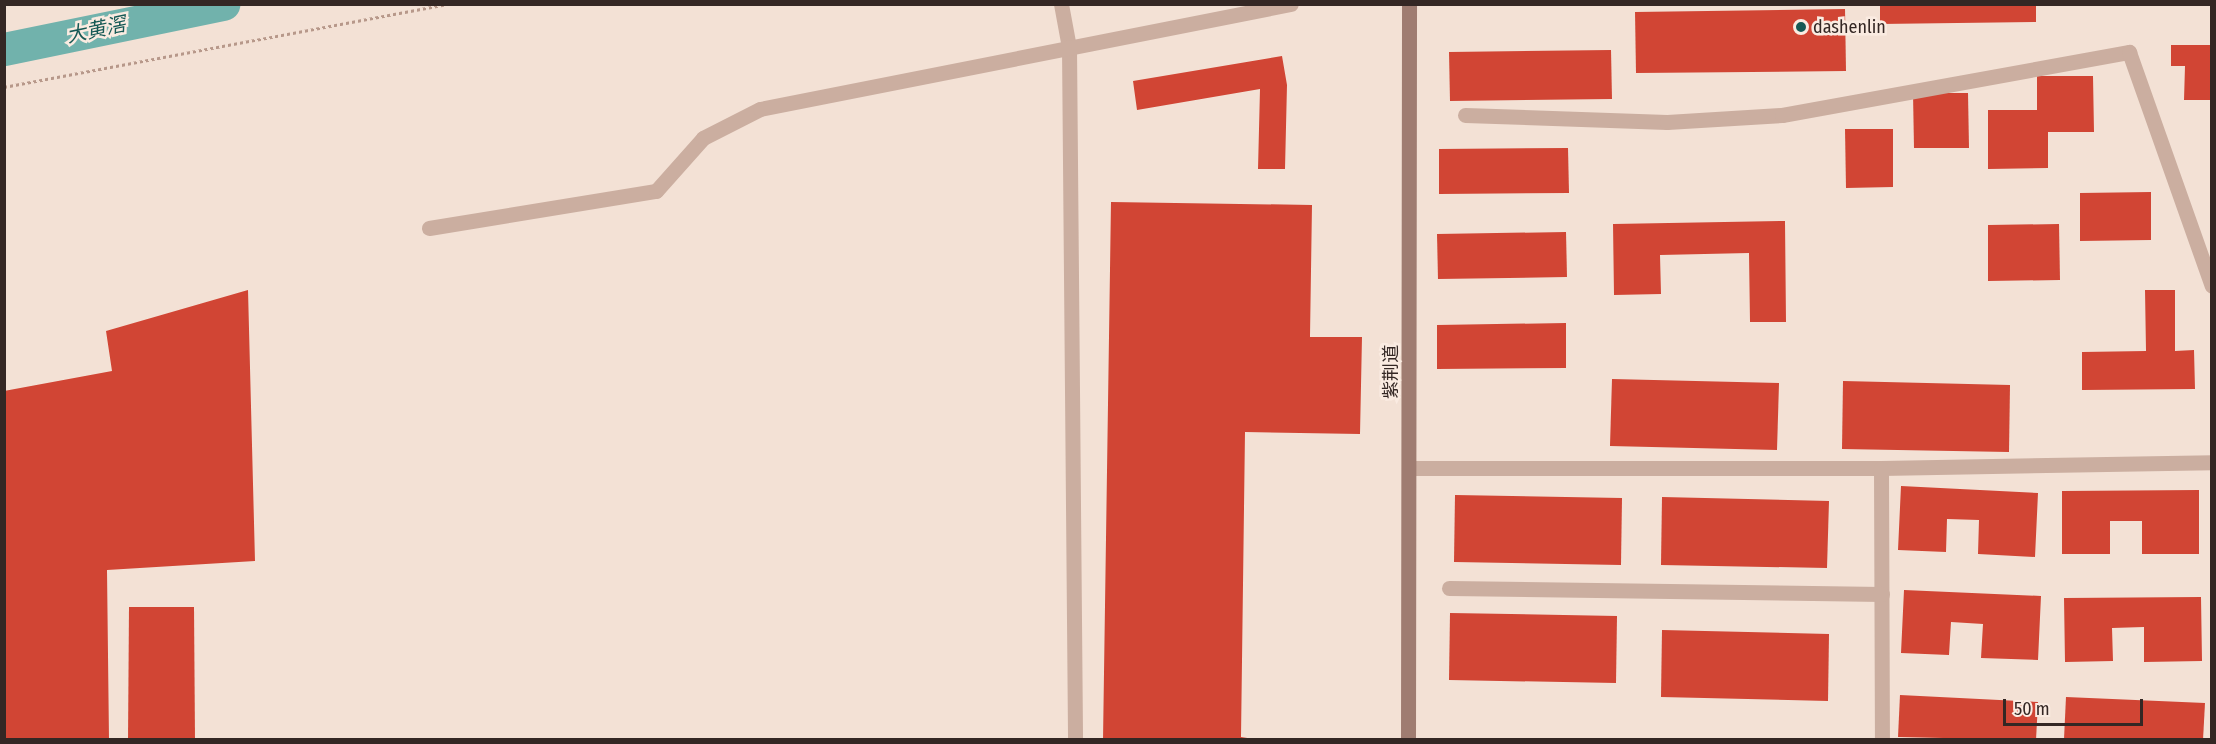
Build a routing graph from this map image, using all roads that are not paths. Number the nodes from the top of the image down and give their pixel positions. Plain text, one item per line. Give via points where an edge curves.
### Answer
1 (1061, 4) edge
2 (1291, 4) edge
3 (1409, 4) edge
4 (1069, 47) junction
5 (1465, 115) dead end
6 (429, 228) dead end
7 (2211, 286) edge
8 (2211, 462) edge
9 (1410, 468) junction
10 (1881, 468) junction
11 (1449, 588) dead end
12 (1882, 594) junction
13 (1075, 740) edge
14 (1408, 740) edge
15 (1882, 740) edge

1 - 4 street
2 - 4 street
3 - 9 street, 紫荆道
4 - 6 street via 760,110 703,138 656,191
4 - 13 street
5 - 7 street via 1667,122 1782,115 2129,52
8 - 10 street
9 - 10 street
9 - 14 street, 紫荆道
10 - 12 street
11 - 12 street
12 - 15 street

